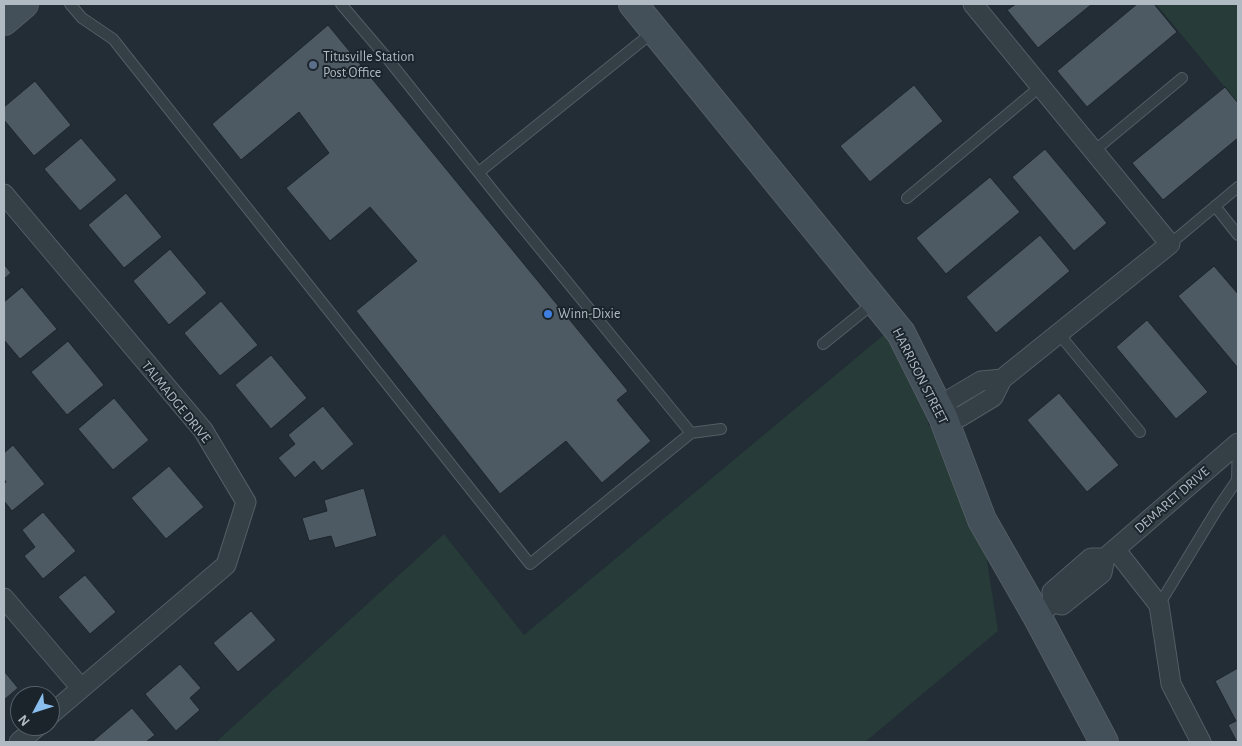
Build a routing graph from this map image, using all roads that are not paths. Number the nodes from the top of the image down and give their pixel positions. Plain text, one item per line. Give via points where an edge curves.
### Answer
1 (24, 4) edge
2 (70, 4) edge
3 (341, 4) edge
4 (633, 4) edge
5 (973, 4) edge
6 (4, 21) edge
7 (655, 31) junction
8 (1182, 78) dead end
9 (1041, 86) junction
10 (1094, 151) junction
11 (479, 172) junction
12 (1238, 187) edge
13 (4, 194) edge
14 (908, 198) dead end
15 (1215, 206) junction
16 (1238, 235) edge
17 (1170, 244) junction
18 (875, 302) junction
19 (1058, 334) junction
20 (823, 344) dead end
21 (943, 416) junction
22 (720, 429) dead end
23 (1140, 432) dead end
24 (691, 433) junction
25 (1238, 443) edge
26 (1110, 554) junction
27 (4, 598) edge
28 (1159, 605) junction
29 (1045, 610) junction
30 (81, 688) junction
31 (60, 706) edge
32 (1104, 742) edge
33 (1201, 742) edge

1 - 6 street
2 - 24 lane via 82,18 113,38 530,564
3 - 11 lane
4 - 7 street, HARRISON STREET
5 - 9 street
7 - 11 lane
7 - 18 street, HARRISON STREET
8 - 10 lane
9 - 10 street
9 - 14 lane
10 - 17 street
11 - 24 lane
12 - 15 lane
13 - 30 street, TALMADGE DRIVE via 203,430 246,502 226,565
15 - 16 lane
15 - 17 lane
17 - 19 street
18 - 20 lane
18 - 21 street, HARRISON STREET via 901,333
19 - 21 street via 1002,379 993,397 960,417
19 - 23 lane
21 - 29 street, HARRISON STREET via 982,520
22 - 24 lane
25 - 26 street, DEMARET DRIVE
25 - 28 lane via 1237,480
26 - 28 street
26 - 29 street, DEMARET DRIVE via 1102,573 1062,605
27 - 30 street
28 - 33 street via 1172,684
29 - 32 street, HARRISON STREET
30 - 31 street, TALMADGE DRIVE

